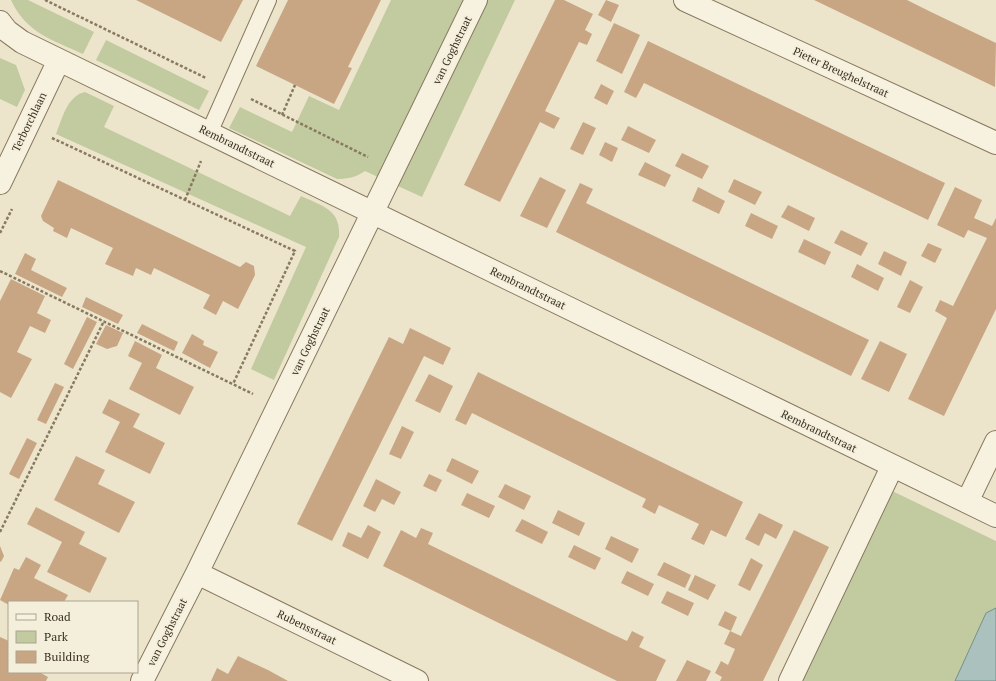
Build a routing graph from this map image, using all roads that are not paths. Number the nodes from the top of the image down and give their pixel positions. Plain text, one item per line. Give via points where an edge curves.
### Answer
1 (268, 0) edge
2 (476, 0) edge
3 (685, 0) edge
4 (0, 22) edge
5 (59, 60) junction
6 (209, 133) junction
7 (996, 143) edge
8 (0, 183) edge
9 (373, 213) junction
10 (996, 442) edge
11 (892, 467) junction
12 (967, 502) junction
13 (996, 516) edge
14 (197, 573) junction
15 (142, 681) edge
16 (417, 681) edge
17 (790, 681) edge

1 - 6 lane
2 - 9 street, van Goghstraat
3 - 7 street, Pieter Breughelstraat
4 - 5 street, Rembrandtstraat via 22,42
5 - 6 street, Rembrandtstraat
5 - 8 street, Terborchlaan
6 - 9 street, Rembrandtstraat
9 - 11 street, Rembrandtstraat
9 - 14 street, van Goghstraat
10 - 12 street
11 - 12 street, Rembrandtstraat
11 - 17 street
12 - 13 street, Rembrandtstraat
14 - 15 street, van Goghstraat
14 - 16 street, Rubensstraat

